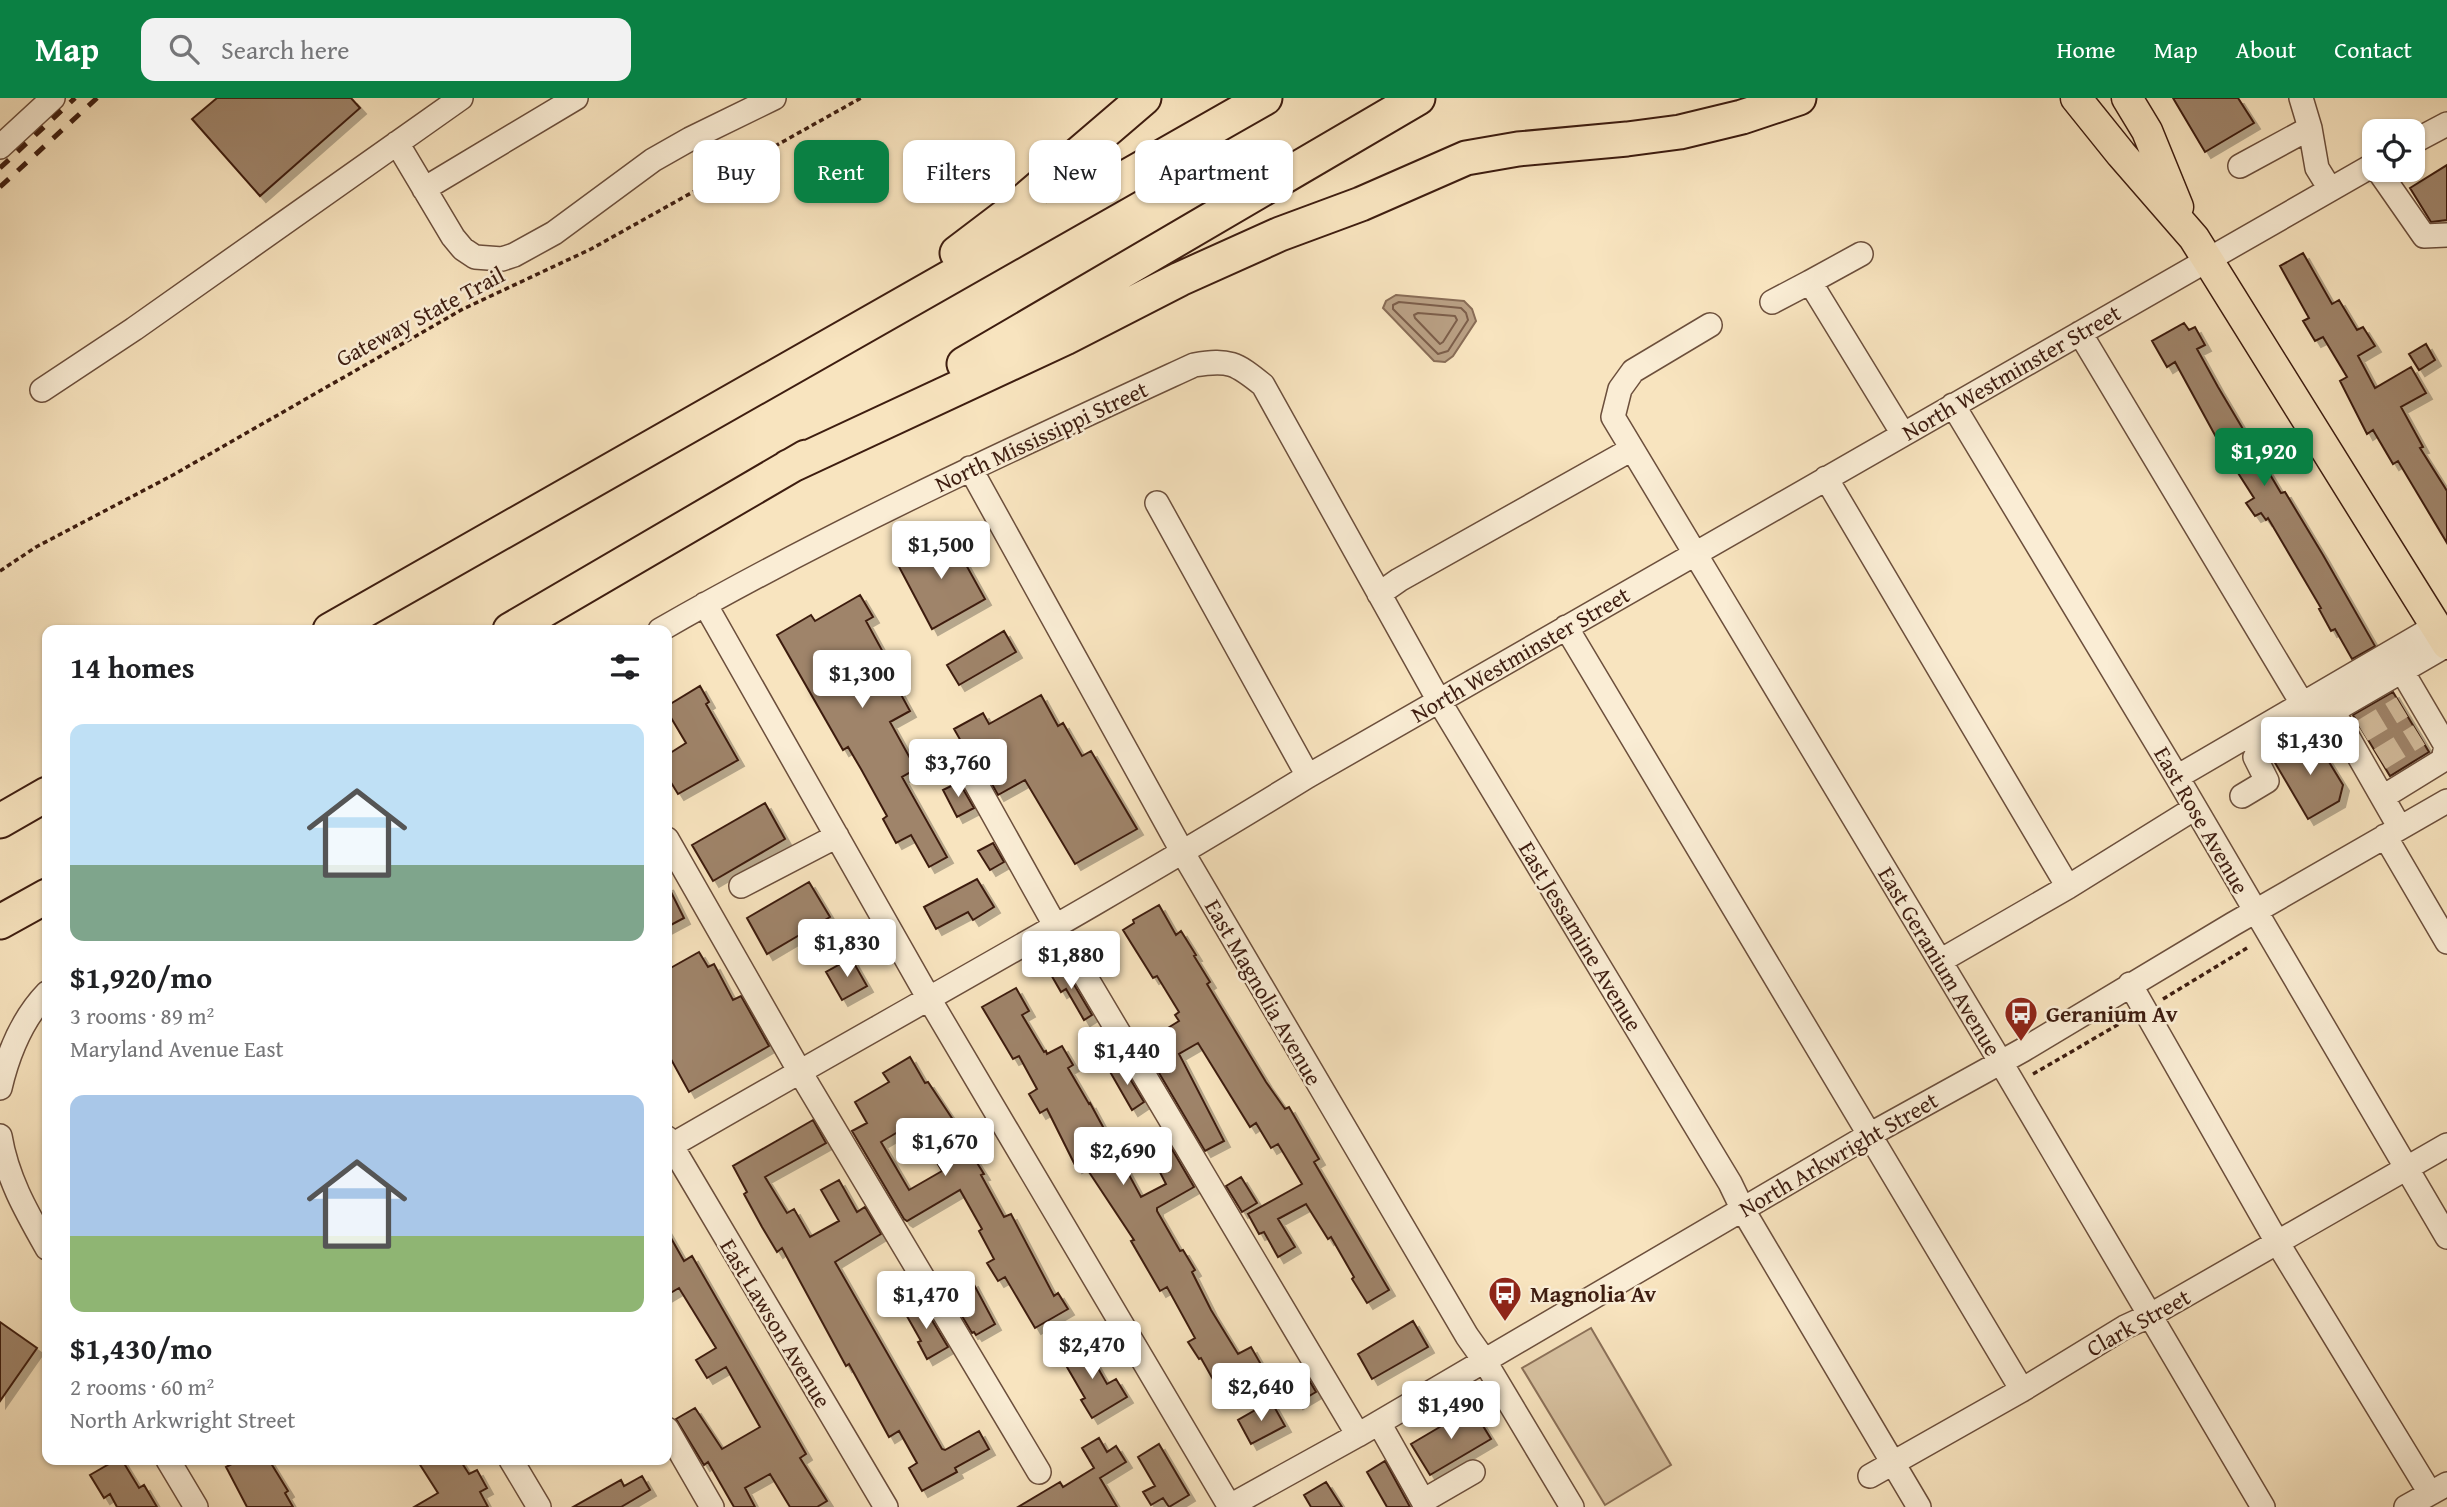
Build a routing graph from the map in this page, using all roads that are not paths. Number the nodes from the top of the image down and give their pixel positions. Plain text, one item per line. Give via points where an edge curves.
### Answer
1 (53, 98) edge
2 (461, 98) edge
3 (576, 98) edge
4 (774, 98) edge
5 (1144, 98) edge
6 (1265, 98) edge
7 (1418, 98) edge
8 (1799, 98) edge
9 (2076, 98) edge
10 (2127, 98) edge
11 (2301, 98) edge
12 (2447, 124) edge
13 (2310, 128) junction
14 (2425, 136) edge
15 (397, 143) junction
16 (0, 147) edge
17 (2240, 166) dead end
18 (2362, 171) edge
19 (2386, 182) edge
20 (424, 189) junction
21 (2330, 189) junction
22 (2186, 226) junction
23 (2447, 235) edge
24 (1861, 254) dead end
25 (2208, 260) junction
26 (1810, 282) junction
27 (1772, 302) dead end
28 (1710, 325) dead end
29 (860, 328) junction
30 (2080, 333) junction
31 (1242, 368) joint
32 (43, 390) dead end
33 (1953, 405) junction
34 (1903, 434) junction
35 (1632, 449) junction
36 (788, 467) junction
37 (970, 468) junction
38 (1826, 478) junction
39 (1157, 503) dead end
40 (1695, 554) junction
41 (1379, 594) junction
42 (705, 604) junction
43 (339, 625) edge
44 (519, 625) edge
45 (669, 625) edge
46 (1566, 627) junction
47 (2443, 638) edge
48 (2402, 671) junction
49 (1439, 701) junction
50 (2302, 705) junction
51 (2333, 711) junction
52 (969, 771) dead end
53 (1308, 776) junction
54 (2177, 777) junction
55 (42, 783) edge
56 (0, 796) edge
57 (2242, 796) dead end
58 (2383, 796) junction
59 (42, 797) edge
60 (2447, 801) edge
61 (2195, 808) junction
62 (0, 821) edge
63 (2393, 832) junction
64 (837, 836) junction
65 (672, 848) edge
66 (1183, 853) junction
67 (741, 886) dead end
68 (2068, 887) junction
69 (42, 899) edge
70 (2256, 911) junction
71 (0, 922) edge
72 (1056, 927) junction
73 (2447, 942) edge
74 (1940, 961) junction
75 (2130, 984) junction
76 (928, 998) junction
77 (42, 1000) edge
78 (2000, 1061) junction
79 (800, 1072) junction
80 (0, 1088) edge
81 (1871, 1134) junction
82 (0, 1136) edge
83 (672, 1142) edge
84 (2447, 1145) edge
85 (672, 1151) edge
86 (2406, 1168) junction
87 (1742, 1210) junction
88 (2447, 1237) edge
89 (42, 1238) edge
90 (2277, 1242) junction
91 (2149, 1316) junction
92 (1485, 1360) junction
93 (2022, 1390) junction
94 (1379, 1423) junction
95 (1358, 1435) junction
96 (672, 1438) edge
97 (1894, 1464) junction
98 (171, 1465) edge
99 (514, 1465) edge
100 (1039, 1472) dead end
101 (1474, 1472) dead end
102 (1870, 1476) dead end
103 (2438, 1488) edge
104 (196, 1507) edge
105 (539, 1507) edge
106 (712, 1507) edge
107 (886, 1507) edge
108 (1229, 1507) edge
109 (1572, 1507) edge
110 (1919, 1507) edge
111 (2263, 1507) edge
112 (2406, 1507) edge

1 - 16 street
2 - 15 street
3 - 20 street
4 - 20 street via 653,160 554,233 502,259 475,257 463,249
5 - 29 highway via 1011,212
6 - 29 highway
7 - 36 highway
8 - 36 highway via 1681,132 1466,158 1205,268
9 - 22 main road
10 - 22 main road via 2147,131
11 - 13 street
12 - 14 street
13 - 17 street
13 - 21 street via 2317,168
15 - 20 street
15 - 32 street
18 - 21 street, North Westminster Street
19 - 23 street via 2424,236
21 - 25 street, North Westminster Street
22 - 25 main road
24 - 26 street
25 - 30 street, North Westminster Street
25 - 47 main road
26 - 27 street
26 - 34 street
28 - 35 street, East Geranium Avenue via 1633,371 1620,388 1614,417
29 - 43 highway
30 - 33 street, North Westminster Street
30 - 50 street
31 - 37 street, North Mississippi Street via 1220,360 1194,365
31 - 41 street, East Jessamine Avenue via 1263,385
33 - 34 street, North Westminster Street
33 - 54 street, East Rose Avenue
34 - 38 street, North Westminster Street
35 - 40 street, East Geranium Avenue
35 - 41 street
36 - 44 highway
37 - 42 street, North Mississippi Street
37 - 66 street, East Magnolia Avenue
38 - 40 street, North Westminster Street
38 - 68 street
39 - 53 street
40 - 46 street, North Westminster Street
40 - 74 street, East Geranium Avenue
41 - 49 street, East Jessamine Avenue
42 - 45 street, North Mississippi Street
42 - 64 street
46 - 49 street, North Westminster Street
46 - 81 street
47 - 48 street
47 - 50 street
48 - 51 street
48 - 58 street via 2410,702 2426,731 2446,746 2443,760
49 - 53 street, North Westminster Street
49 - 87 street, East Jessamine Avenue
50 - 54 street
51 - 57 street via 2315,715 2255,757 2267,781
51 - 58 street via 2356,734 2373,763
52 - 72 street
53 - 66 street, North Westminster Street
54 - 61 street, East Rose Avenue
55 - 56 highway
58 - 63 street
59 - 62 highway
60 - 63 street, North Arkwright Street
61 - 68 street
61 - 70 street, East Rose Avenue
63 - 70 street, North Arkwright Street
63 - 73 street
64 - 67 street
64 - 76 street
65 - 79 street
66 - 72 street, North Westminster Street
66 - 92 street, East Magnolia Avenue
68 - 74 street
69 - 71 highway
70 - 75 street, North Arkwright Street
70 - 86 street, East Rose Avenue
72 - 76 street, North Westminster Street
72 - 95 street
74 - 78 street, East Geranium Avenue
75 - 78 street, North Arkwright Street
75 - 90 street
76 - 79 street, North Westminster Street
76 - 108 street
77 - 80 street via 13,1046
78 - 81 street, North Arkwright Street
78 - 91 street, East Geranium Avenue
79 - 83 street, North Westminster Street
79 - 100 street
81 - 87 street, North Arkwright Street
81 - 93 street
82 - 89 street via 12,1181
84 - 86 street, Clark Street
85 - 107 street, East Lawson Avenue
86 - 88 street, East Rose Avenue
86 - 90 street, Clark Street
87 - 92 street, North Arkwright Street
87 - 97 street, East Jessamine Avenue
90 - 91 street, Clark Street
90 - 103 street
91 - 93 street, Clark Street
91 - 111 street, East Geranium Avenue
92 - 94 street, North Arkwright Street
92 - 109 street, East Magnolia Avenue
93 - 97 street, Clark Street
94 - 95 street, North Arkwright Street
94 - 101 street via 1423,1501
95 - 108 street, North Arkwright Street
96 - 106 street
97 - 102 street, Clark Street
97 - 110 street, East Jessamine Avenue
98 - 104 street
99 - 105 street
103 - 112 street

